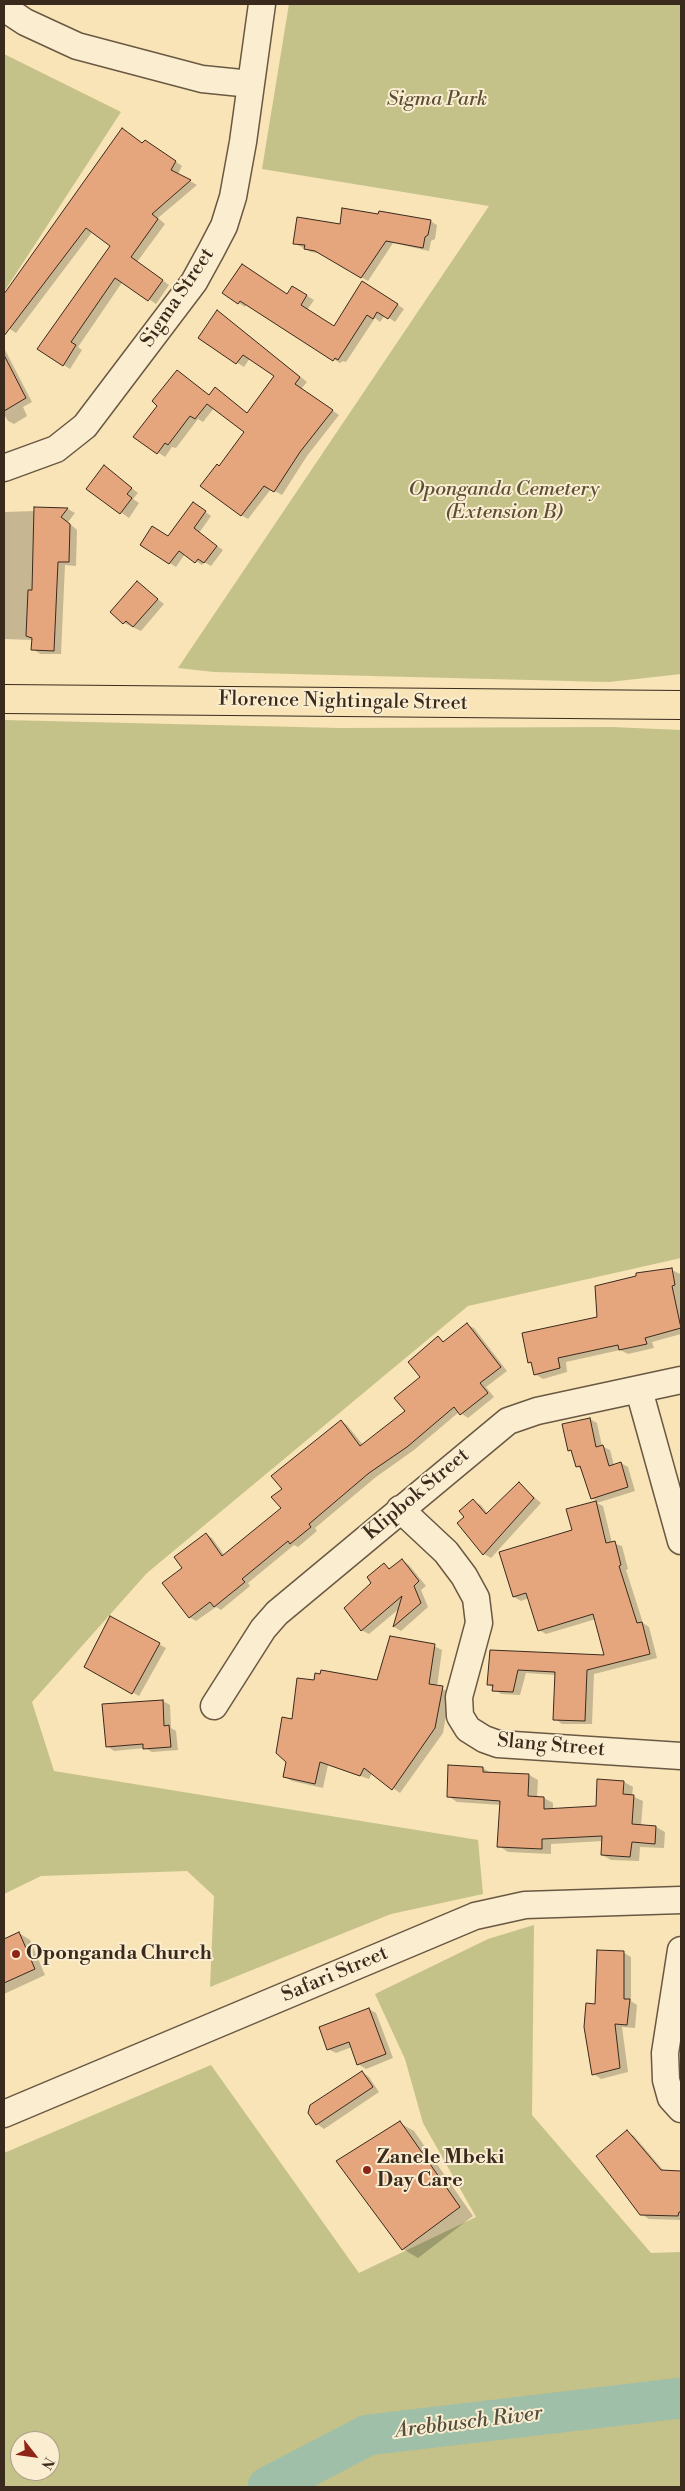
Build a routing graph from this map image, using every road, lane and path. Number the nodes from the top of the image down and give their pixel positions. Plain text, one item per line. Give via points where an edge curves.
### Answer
1 (262, 4) edge
2 (4, 8) edge
3 (251, 84) junction
4 (4, 468) edge
5 (4, 699) edge
6 (681, 705) edge
7 (681, 1380) edge
8 (639, 1390) junction
9 (400, 1509) junction
10 (681, 1541) edge
11 (214, 1706) dead end
12 (681, 1756) edge
13 (681, 1900) edge
14 (681, 1950) edge
15 (681, 2109) edge
16 (4, 2114) edge

1 - 3 street, Sigma Street
2 - 3 street via 25,22 78,46 202,79
3 - 4 street, Sigma Street via 243,142 226,219 194,282 86,426 56,449
5 - 6 main road, Florence Nightingale Street
7 - 8 street, Klipbok Street
8 - 9 street, Klipbok Street via 508,1421
8 - 10 street
9 - 11 street, Klipbok Street via 277,1613 263,1629
9 - 12 street, Slang Street via 446,1552 476,1598 479,1623 459,1697 460,1716 468,1729 498,1744
13 - 16 street, Safari Street via 525,1904 475,1916
14 - 15 street via 665,2053 666,2080 671,2098

